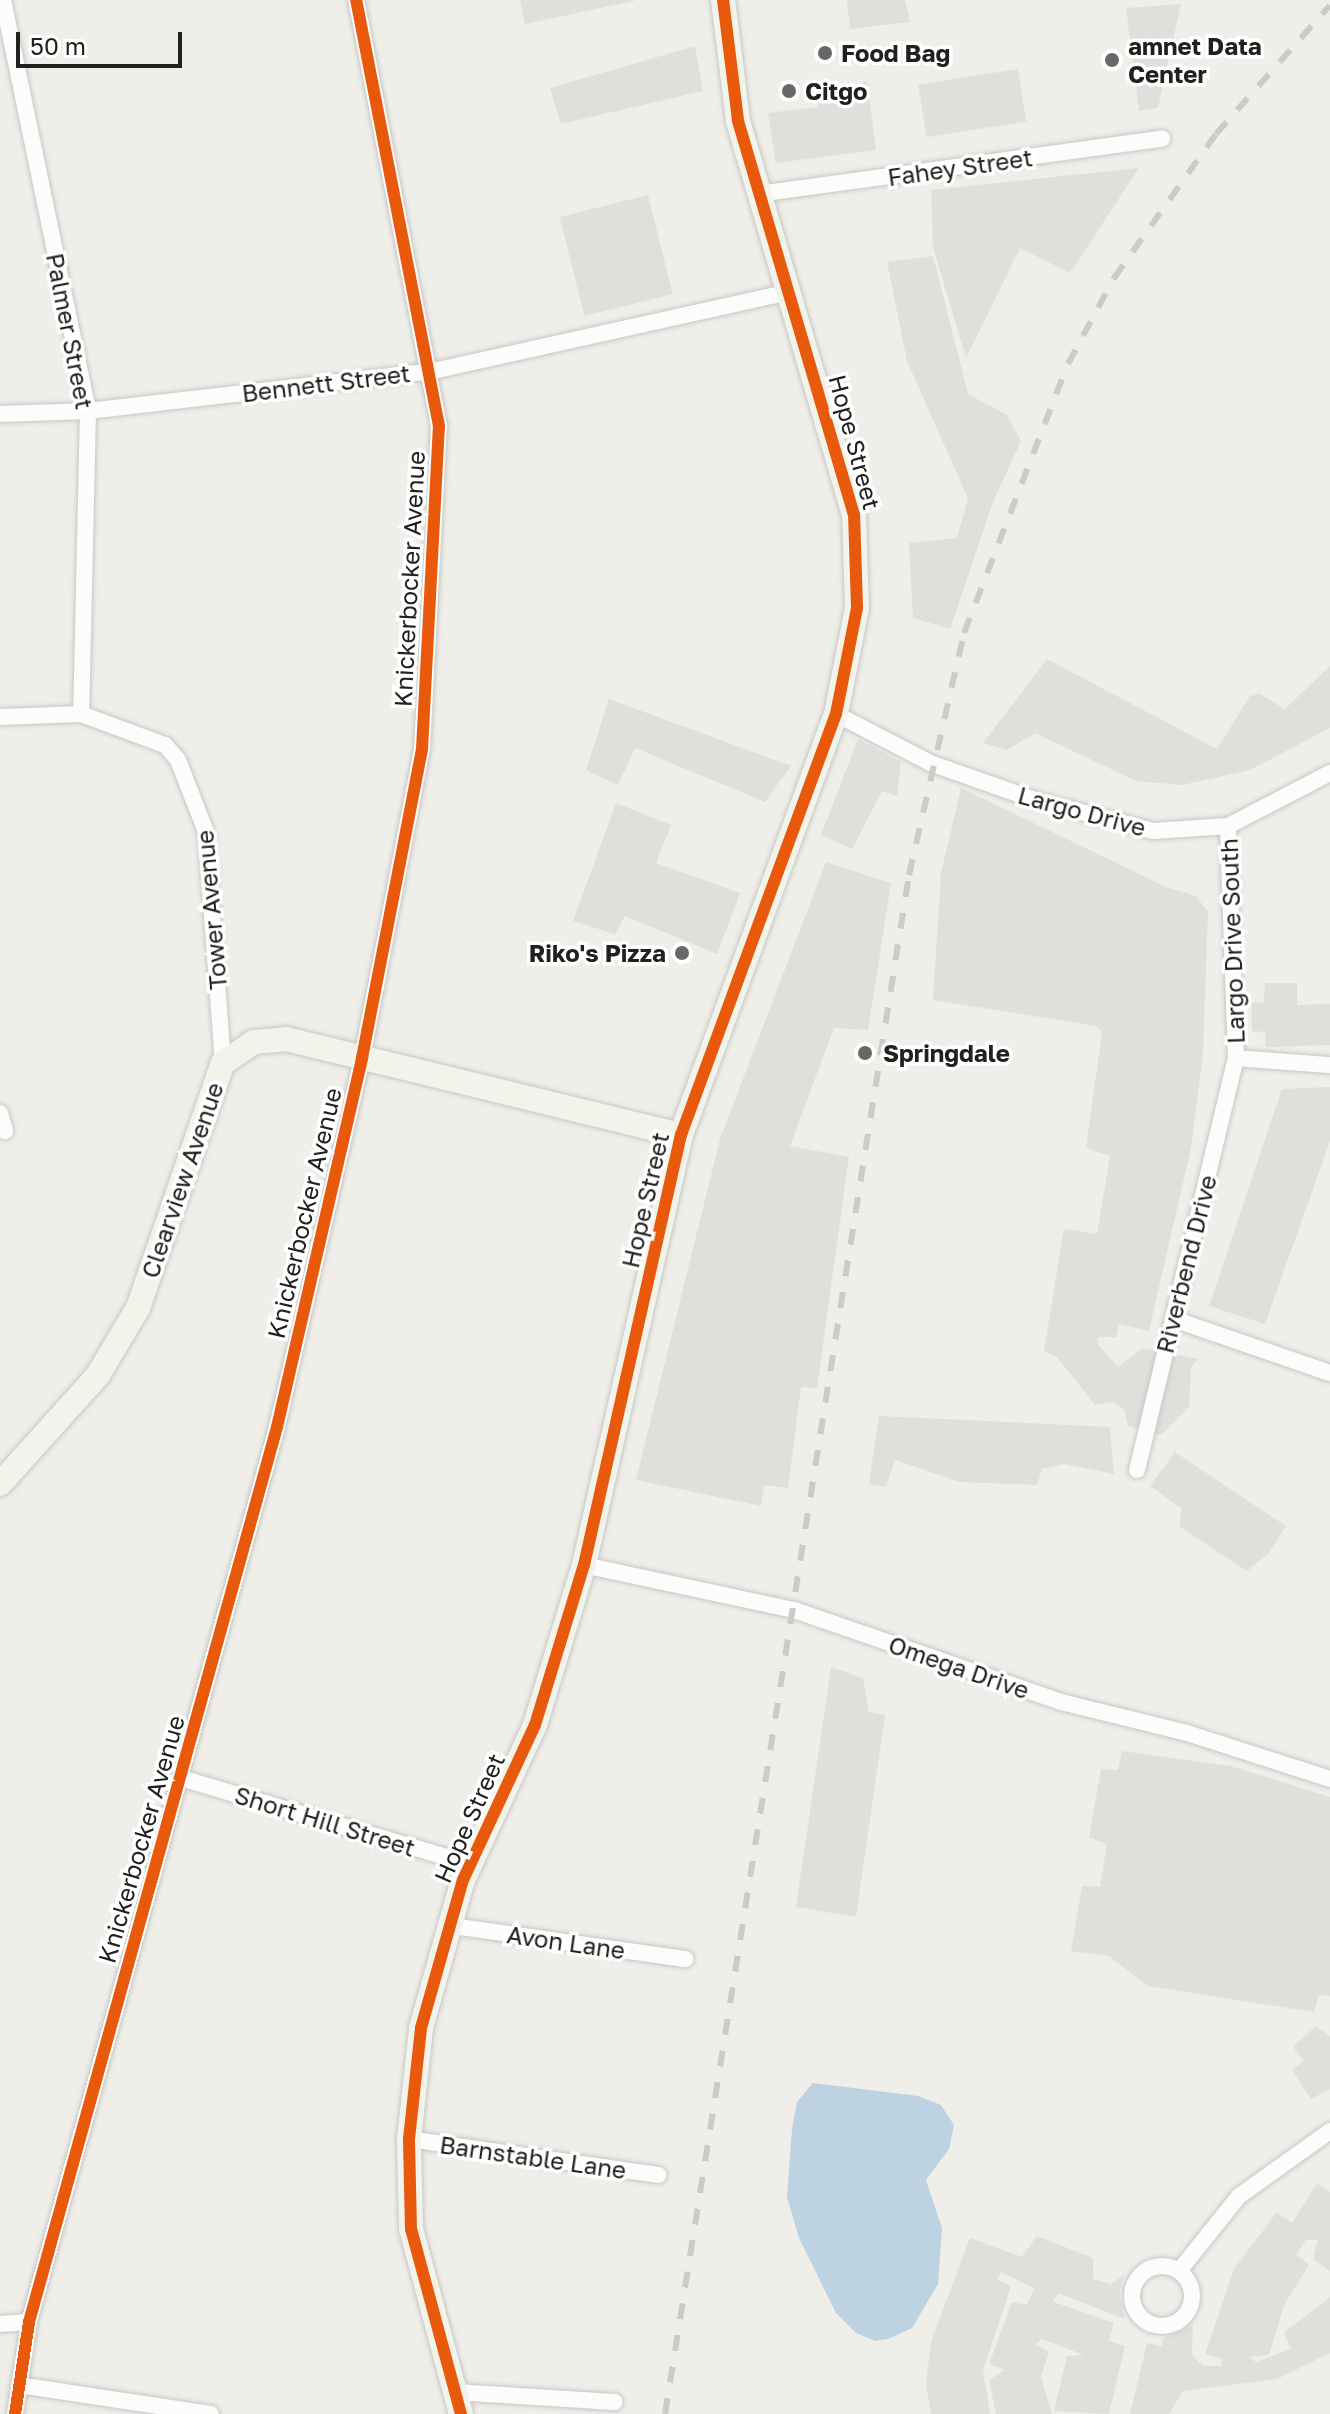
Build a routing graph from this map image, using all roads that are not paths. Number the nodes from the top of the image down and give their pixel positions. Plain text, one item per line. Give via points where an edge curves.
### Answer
1 (3, 0) edge
2 (356, 0) edge
3 (723, 0) edge
4 (1162, 139) dead end
5 (758, 194) junction
6 (788, 292) junction
7 (433, 371) junction
8 (88, 411) junction
9 (0, 414) edge
10 (81, 714) junction
11 (836, 714) junction
12 (0, 717) edge
13 (1330, 773) edge
14 (1228, 826) junction
15 (362, 1058) junction
16 (1236, 1058) junction
17 (223, 1063) junction
18 (1330, 1065) edge
19 (0, 1113) edge
20 (5, 1131) dead end
21 (681, 1135) junction
22 (1173, 1319) junction
23 (1330, 1373) edge
24 (1137, 1470) dead end
25 (0, 1484) edge
26 (584, 1565) junction
27 (181, 1778) junction
28 (1330, 1779) edge
29 (469, 1864) junction
30 (446, 1925) junction
31 (686, 1959) dead end
32 (1330, 2131) edge
33 (409, 2139) junction
34 (658, 2175) dead end
35 (1179, 2271) dead end
36 (29, 2322) junction
37 (0, 2324) edge
38 (19, 2385) junction
39 (615, 2402) dead end
40 (458, 2403) edge
41 (15, 2414) edge
42 (211, 2414) edge

1 - 8 street, Palmer Street
2 - 7 street, Knickerbocker Avenue
3 - 5 main road, Hope Street via 738,120
4 - 5 street, Fahey Street
5 - 6 main road, Hope Street
6 - 7 street, Bennett Street
6 - 11 main road, Hope Street via 854,515 857,608
7 - 8 street, Bennett Street
7 - 15 street, Knickerbocker Avenue via 439,426 422,749
8 - 9 street, Bennett Street
8 - 10 street, Palmer Street
10 - 12 street, Tower Avenue
10 - 17 street, Tower Avenue via 165,745 200,806
11 - 14 street, Largo Drive via 930,763 1035,800 1153,831
11 - 21 main road, Hope Street
13 - 14 street, Largo Drive
14 - 16 street, Largo Drive South
15 - 17 main road, Clearview Avenue via 286,1039 254,1042
15 - 21 main road, Clearview Avenue
15 - 27 street, Knickerbocker Avenue via 277,1427
16 - 18 street, Largo Drive South
16 - 22 street, Riverbend Drive
17 - 25 main road, Clearview Avenue via 138,1308 98,1375
19 - 20 street
21 - 26 main road, Hope Street
22 - 23 street
22 - 24 street, Riverbend Drive
26 - 28 street, Omega Drive via 794,1610 1061,1702 1187,1733
26 - 29 main road, Hope Street via 535,1725
27 - 29 street, Short Hill Street
27 - 36 street, Knickerbocker Avenue
29 - 30 main road, Hope Street
30 - 31 street, Avon Lane
30 - 33 main road, Hope Street via 421,2028
32 - 35 street via 1239,2196
33 - 34 street, Barnstable Lane
33 - 40 main road, Hope Street via 411,2229
36 - 37 street
36 - 38 street, Knickerbocker Avenue
38 - 41 street, Knickerbocker Avenue
38 - 42 street
39 - 40 street

